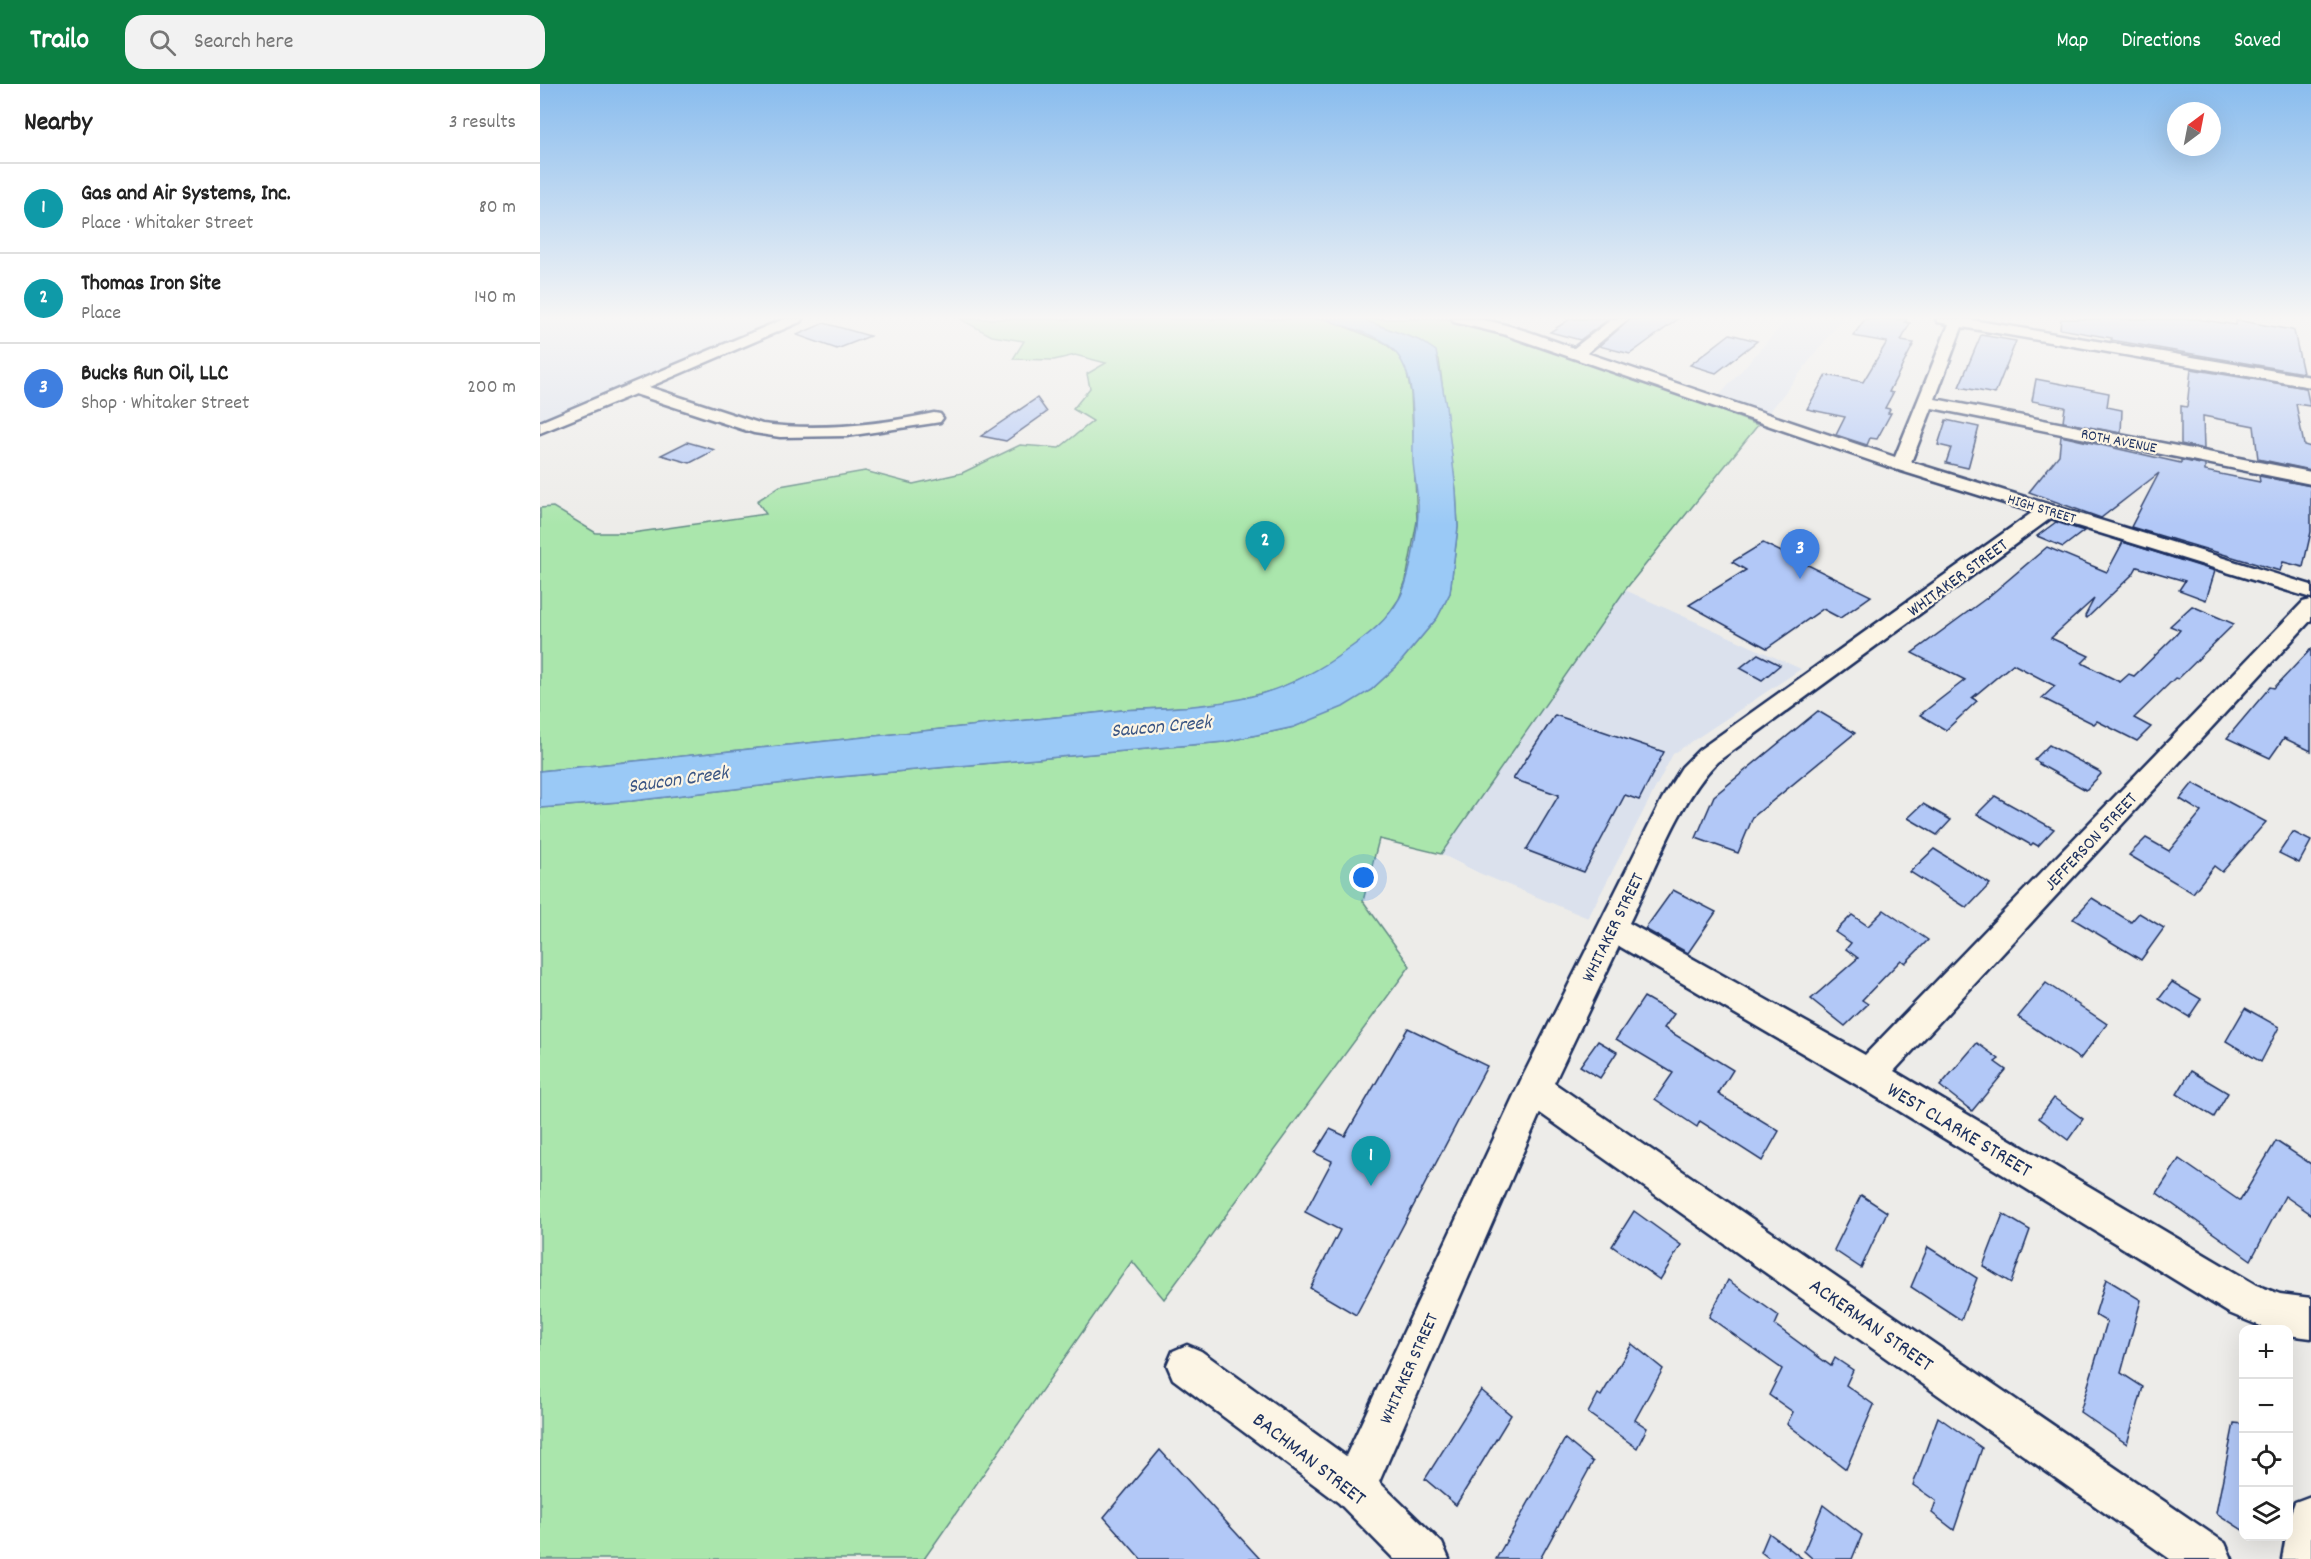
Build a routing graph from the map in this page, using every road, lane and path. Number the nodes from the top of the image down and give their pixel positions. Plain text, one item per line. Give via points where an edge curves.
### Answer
1 (634, 388) joint
2 (1675, 388) edge
3 (1931, 388) edge
4 (1927, 402) junction
5 (934, 418) dead end
6 (540, 428) edge
7 (1901, 465) junction
8 (2311, 478) edge
9 (2049, 510) junction
10 (2311, 592) edge
11 (2311, 608) edge
12 (1612, 928) junction
13 (1869, 1074) junction
14 (1534, 1089) junction
15 (2311, 1318) edge
16 (1187, 1365) dead end
17 (1354, 1488) junction
18 (2311, 1518) edge
19 (1426, 1559) edge
20 (2209, 1559) edge
21 (2305, 1559) edge

1 - 5 street via 774,432 889,427
1 - 6 street
2 - 7 street, HIGH STREET
3 - 4 street
4 - 7 street
4 - 8 street, ROTH AVENUE
7 - 9 street, HIGH STREET
9 - 10 street, HIGH STREET
9 - 12 street, WHITAKER STREET via 1708,756 1676,799
11 - 13 street, JEFFERSON STREET
12 - 13 street, WEST CLARKE STREET
12 - 14 street, WHITAKER STREET
13 - 15 street, WEST CLARKE STREET via 2243,1299 2280,1314
14 - 17 street, WHITAKER STREET
14 - 20 street, ACKERMAN STREET
16 - 17 street, BACHMAN STREET
17 - 19 street, BACHMAN STREET
18 - 21 street

